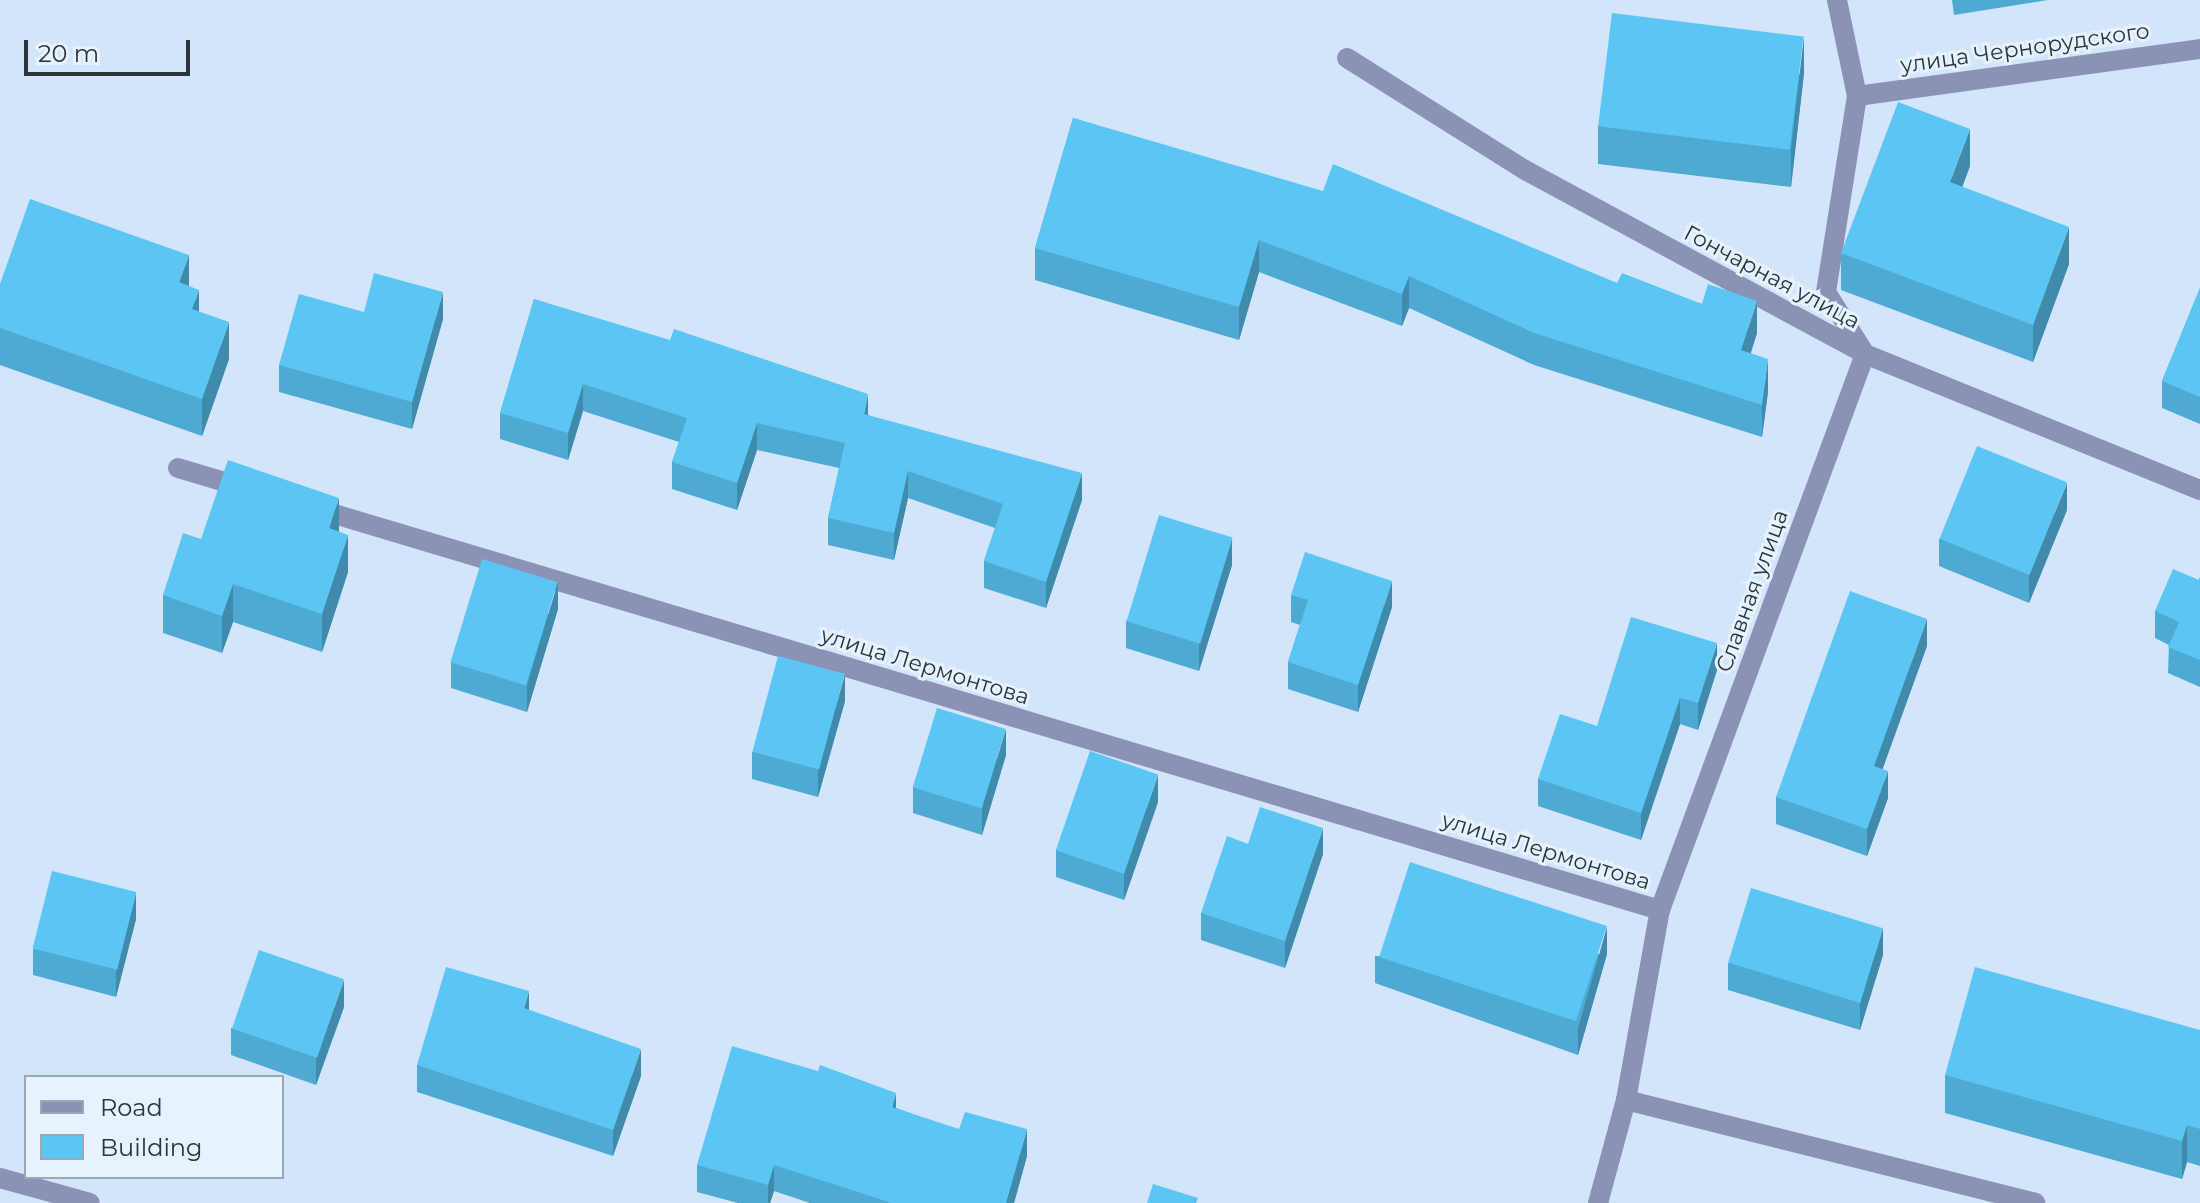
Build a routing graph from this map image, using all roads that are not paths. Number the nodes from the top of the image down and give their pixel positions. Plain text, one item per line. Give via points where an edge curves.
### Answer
1 (1837, 0) edge
2 (2200, 49) edge
3 (1347, 58) dead end
4 (1857, 96) junction
5 (1865, 354) junction
6 (178, 468) dead end
7 (2200, 490) edge
8 (1660, 910) junction
9 (1626, 1100) junction
10 (0, 1178) edge
11 (90, 1203) edge
12 (1598, 1203) edge
13 (2035, 1203) edge

1 - 4 street
2 - 4 street, улица Чернорудского
3 - 5 street, Гончарная улица via 1525,170
4 - 5 street via 1826,292
5 - 7 street, Гончарная улица
5 - 8 street, Славная улица
6 - 8 street, улица Лермонтова
8 - 9 street, Славная улица
9 - 12 street, Славная улица
9 - 13 street
10 - 11 street

